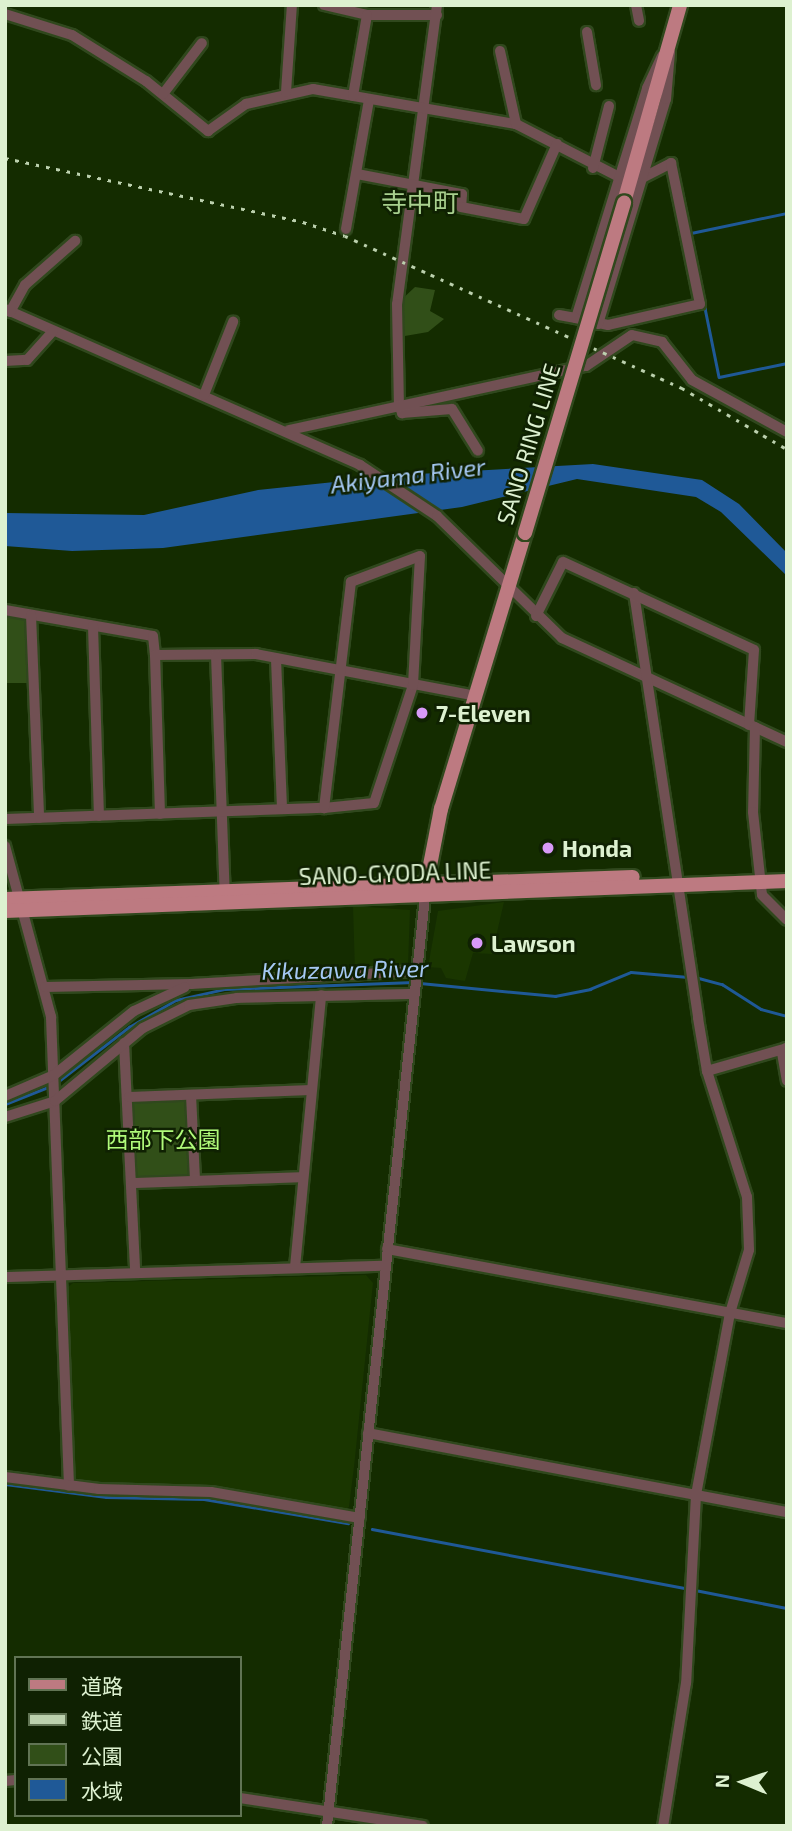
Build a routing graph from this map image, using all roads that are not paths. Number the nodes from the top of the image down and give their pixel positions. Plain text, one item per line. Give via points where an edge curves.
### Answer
1 (292, 5) edge
2 (324, 5) edge
3 (636, 5) edge
4 (680, 5) edge
5 (437, 10) edge
6 (5, 14) edge
7 (367, 15) junction
8 (639, 21) dead end
9 (587, 32) dead end
10 (202, 43) dead end
11 (670, 45) junction
12 (500, 51) dead end
13 (596, 85) dead end
14 (286, 92) junction
15 (163, 94) junction
16 (353, 96) junction
17 (369, 100) junction
18 (609, 106) dead end
19 (425, 107) junction
20 (516, 124) junction
21 (557, 144) junction
22 (593, 168) junction
23 (357, 174) junction
24 (619, 177) junction
25 (642, 178) junction
26 (414, 186) junction
27 (346, 229) dead end
28 (75, 241) dead end
29 (8, 310) edge
30 (559, 315) dead end
31 (576, 318) junction
32 (629, 321) junction
33 (233, 322) dead end
34 (598, 324) junction
35 (53, 331) junction
36 (632, 335) junction
37 (5, 361) edge
38 (204, 395) junction
39 (399, 405) junction
40 (289, 430) junction
41 (787, 432) edge
42 (478, 452) dead end
43 (509, 587) junction
44 (634, 593) junction
45 (5, 610) edge
46 (31, 615) junction
47 (536, 616) junction
48 (93, 626) junction
49 (155, 655) junction
50 (216, 655) junction
51 (276, 659) junction
52 (340, 671) junction
53 (646, 677) junction
54 (413, 685) junction
55 (476, 696) junction
56 (752, 726) junction
57 (787, 742) edge
58 (324, 808) junction
59 (282, 809) junction
60 (222, 811) junction
61 (160, 814) junction
62 (99, 816) junction
63 (39, 818) junction
64 (5, 819) edge
65 (5, 846) edge
66 (787, 872) edge
67 (759, 877) junction
68 (677, 880) junction
69 (787, 881) edge
70 (426, 889) junction
71 (225, 897) junction
72 (5, 899) edge
73 (22, 904) junction
74 (5, 911) edge
75 (787, 920) edge
76 (417, 973) junction
77 (191, 985) junction
78 (46, 987) junction
79 (415, 991) junction
80 (321, 995) junction
81 (124, 1043) junction
82 (786, 1048) edge
83 (707, 1071) junction
84 (54, 1077) junction
85 (787, 1081) edge
86 (311, 1090) junction
87 (191, 1095) junction
88 (5, 1096) edge
89 (129, 1097) junction
90 (55, 1098) junction
91 (5, 1117) edge
92 (302, 1177) junction
93 (195, 1181) junction
94 (133, 1183) junction
95 (387, 1249) junction
96 (386, 1266) junction
97 (295, 1267) junction
98 (135, 1272) junction
99 (62, 1274) junction
100 (5, 1277) edge
101 (730, 1313) junction
102 (787, 1323) edge
103 (368, 1433) junction
104 (5, 1477) edge
105 (69, 1486) junction
106 (696, 1495) junction
107 (787, 1512) edge
108 (360, 1518) junction
109 (242, 1798) edge
110 (328, 1808) junction
111 (327, 1826) edge
112 (423, 1826) edge
113 (663, 1826) edge

1 - 14 street
2 - 7 street
3 - 8 street
4 - 11 main road, SANO RING LINE
5 - 7 street
5 - 19 street
6 - 15 street via 64,31
7 - 16 street
9 - 13 street
10 - 15 street
11 - 24 street via 647,88
11 - 25 street via 669,89
11 - 43 main road, SANO RING LINE, bridge
12 - 20 street
14 - 15 street via 246,103 208,131
14 - 16 street via 313,89
16 - 17 street
17 - 19 street
17 - 23 street
18 - 22 street
19 - 20 street
19 - 26 street
20 - 21 street
21 - 22 street
21 - 26 street via 524,219 461,207 462,194
22 - 24 street
23 - 26 street
23 - 27 street
24 - 31 street
25 - 32 street via 671,163 700,304
25 - 34 street
26 - 39 street via 397,304
28 - 29 street via 25,285
29 - 35 street
30 - 31 street
31 - 34 street
32 - 34 street
32 - 36 street
33 - 38 street
35 - 37 street via 27,360
35 - 38 street
36 - 39 street via 586,366
36 - 41 street via 662,342 692,380
38 - 40 street
39 - 40 street via 351,420
39 - 42 street via 402,413 452,409
40 - 43 street via 360,465 455,532
43 - 47 street
43 - 55 main road, SANO RING LINE
44 - 47 street via 563,562
44 - 53 street
44 - 56 street via 754,650
45 - 46 street
46 - 48 street
46 - 63 street
47 - 53 street via 562,638
48 - 49 street via 153,636
48 - 62 street
49 - 50 street
49 - 61 street
50 - 51 street
50 - 60 street
51 - 52 street
51 - 59 street
52 - 54 street
52 - 54 street via 354,578 420,556
52 - 58 street
53 - 56 street
53 - 68 street
54 - 55 street
54 - 58 street via 374,803
55 - 70 main road, SANO RING LINE via 441,809
56 - 57 street
56 - 67 street
58 - 59 street
59 - 60 street
60 - 61 street
60 - 71 street
61 - 62 street
62 - 63 street
63 - 64 street
65 - 73 street
66 - 67 main road, SANO-GYODA LINE
67 - 68 main road, SANO-GYODA LINE
67 - 69 main road, SANO-GYODA LINE
67 - 75 street via 762,895
68 - 70 main road, SANO-GYODA LINE
68 - 83 street
70 - 71 main road, SANO-GYODA LINE
70 - 76 street
71 - 73 main road, SANO-GYODA LINE
72 - 73 main road, SANO-GYODA LINE
73 - 74 main road, SANO-GYODA LINE
73 - 78 street
76 - 77 street
76 - 79 street
77 - 78 street
77 - 84 street via 134,1011
78 - 84 street
79 - 80 street
79 - 95 street
80 - 81 street via 198,1003 155,1021
80 - 86 street
81 - 89 street
81 - 90 street
82 - 83 street
82 - 85 street via 782,1053
83 - 101 street via 747,1197 749,1250
84 - 88 street
84 - 90 street
86 - 87 street
86 - 92 street
87 - 89 street
87 - 93 street
89 - 94 street
90 - 91 street
90 - 99 street
92 - 93 street
92 - 97 street
93 - 94 street
94 - 98 street
95 - 96 street
95 - 101 street
96 - 97 street
96 - 103 street
97 - 98 street
98 - 99 street
99 - 100 street
99 - 105 street
101 - 102 street
101 - 106 street
103 - 106 street
103 - 108 street
104 - 105 street
105 - 108 street via 211,1492
106 - 107 street
106 - 113 street via 686,1683
108 - 110 street
109 - 110 street
110 - 111 street
110 - 112 street

